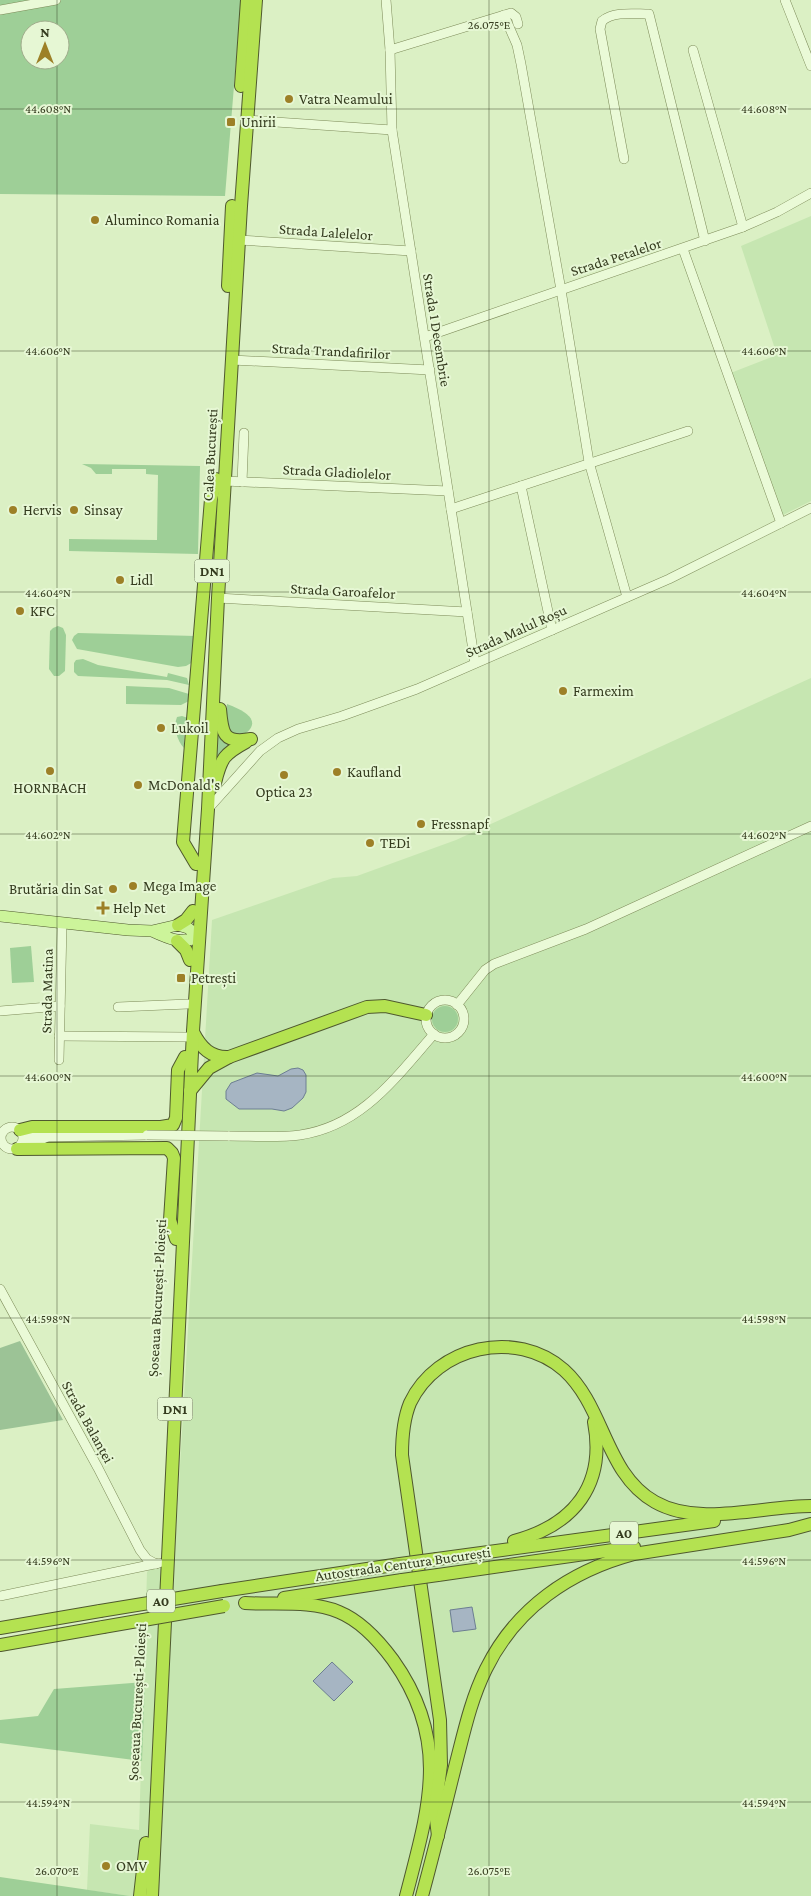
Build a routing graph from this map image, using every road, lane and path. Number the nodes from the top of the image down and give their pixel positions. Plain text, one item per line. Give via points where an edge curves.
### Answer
1 (56, 0) edge
2 (247, 0) edge
3 (256, 0) edge
4 (386, 0) edge
5 (785, 0) edge
6 (0, 10) edge
7 (504, 16) junction
8 (518, 24) dead end
9 (390, 50) junction
10 (693, 50) dead end
11 (811, 66) edge
12 (247, 120) junction
13 (392, 130) junction
14 (624, 159) dead end
15 (811, 193) edge
16 (743, 227) junction
17 (239, 240) junction
18 (705, 241) junction
19 (683, 249) junction
20 (411, 251) junction
21 (561, 290) junction
22 (425, 337) junction
23 (232, 360) junction
24 (430, 370) junction
25 (688, 431) dead end
26 (244, 433) dead end
27 (589, 462) junction
28 (221, 480) junction
29 (242, 482) junction
30 (521, 486) junction
31 (448, 491) junction
32 (811, 508) edge
33 (451, 509) junction
34 (781, 523) junction
35 (627, 597) junction
36 (218, 598) junction
37 (467, 612) junction
38 (552, 630) junction
39 (215, 664) junction
40 (475, 664) junction
41 (219, 767) junction
42 (237, 777) junction
43 (208, 809) junction
44 (811, 826) edge
45 (197, 911) junction
46 (0, 916) edge
47 (62, 924) junction
48 (178, 925) junction
49 (152, 931) junction
50 (194, 936) junction
51 (177, 941) junction
52 (190, 960) junction
53 (188, 1004) junction
54 (457, 1005) junction
55 (60, 1006) junction
56 (118, 1007) dead end
57 (0, 1011) edge
58 (426, 1015) junction
59 (190, 1034) junction
60 (434, 1034) junction
61 (59, 1036) junction
62 (185, 1056) junction
63 (229, 1057) junction
64 (59, 1060) dead end
65 (190, 1091) junction
66 (21, 1139) junction
67 (176, 1239) junction
68 (0, 1289) edge
69 (592, 1412) junction
70 (811, 1507) edge
71 (811, 1523) edge
72 (453, 1557) junction
73 (158, 1564) junction
74 (0, 1596) edge
75 (245, 1603) junction
76 (0, 1628) edge
77 (0, 1645) edge
78 (435, 1811) junction
79 (422, 1832) junction
80 (438, 1836) junction
81 (147, 1838) junction
82 (134, 1896) edge
83 (140, 1896) edge
84 (144, 1896) edge
85 (152, 1896) edge
86 (406, 1896) edge
87 (422, 1896) edge

1 - 6 street
2 - 28 highway, Calea București / DN1
3 - 12 highway, Calea București / DN1
4 - 9 street, Strada 1 Decembrie
5 - 11 street
7 - 8 street via 511,13 516,16
7 - 9 street
7 - 21 street via 517,45 521,64
9 - 13 street, Strada 1 Decembrie
10 - 16 street
12 - 13 street
12 - 17 highway, Calea București / DN1
13 - 20 street, Strada 1 Decembrie
14 - 18 street via 600,29 607,16 649,14
15 - 16 street, Strada Petalelor
16 - 18 street, Strada Petalelor
17 - 20 street, Strada Lalelelor
17 - 23 highway, Calea București / DN1
18 - 19 street, Strada Petalelor
19 - 21 street, Strada Petalelor
19 - 34 street
20 - 22 street, Strada 1 Decembrie
21 - 22 street, Strada Petalelor
21 - 27 street
22 - 24 street, Strada 1 Decembrie
23 - 24 street, Strada Trandafirilor
23 - 28 highway, Calea București / DN1
24 - 31 street, Strada 1 Decembrie
25 - 27 street
26 - 29 street
27 - 30 street
27 - 35 street
28 - 29 street, Strada Gladiolelor
28 - 36 highway, Calea București / DN1
28 - 45 highway, DN1 via 211,499 183,842 196,864
29 - 31 street, Strada Gladiolelor
30 - 33 street
30 - 38 street
31 - 33 street, Strada 1 Decembrie
32 - 34 street, Strada Malul Roșu
33 - 37 street, Strada 1 Decembrie
34 - 35 street, Strada Malul Roșu
35 - 38 street, Strada Malul Roșu
36 - 37 street, Strada Garoafelor
36 - 39 highway, Calea București / DN1
37 - 40 street, Strada 1 Decembrie
38 - 40 street, Strada Malul Roșu
39 - 41 highway via 223,732 234,741 251,740 228,752
39 - 43 highway, Calea București / DN1
40 - 42 street, Strada Malul Roșu via 417,689 278,738 260,751
41 - 42 street via 224,776
41 - 43 highway
42 - 43 street, Strada Malul Roșu
43 - 45 highway, Calea București / DN1
44 - 54 street via 604,921 494,964 481,974
45 - 48 highway
45 - 50 highway, Șoseaua București-Ploiești / DN1
46 - 47 main road
47 - 49 main road
47 - 55 street, Strada Matina
48 - 49 main road
48 - 50 main road
49 - 51 main road
50 - 51 main road
50 - 52 highway, Șoseaua București-Ploiești / DN1
50 - 59 highway, Șoseaua București-Ploiești / DN1
51 - 52 highway
52 - 53 highway, Șoseaua București-Ploiești / DN1
53 - 56 street
53 - 59 highway, Șoseaua București-Ploiești / DN1
54 - 58 street via 448,1000 438,1001 430,1006
54 - 60 street via 463,1017 459,1030 450,1037
55 - 57 street
55 - 61 street, Strada Matina
58 - 60 street via 427,1026
58 - 63 highway via 373,1006
59 - 61 street
59 - 62 highway, Șoseaua București-Ploiești / DN1
59 - 63 highway via 209,1053
59 - 65 highway, Șoseaua București-Ploiești / DN1
60 - 66 street, bridge via 376,1099 334,1126 302,1134 47,1137 40,1134
61 - 64 street, Strada Matina
62 - 66 highway via 178,1070 173,1125 32,1127
62 - 67 highway, Șoseaua București-Ploiești / DN1
63 - 65 highway via 209,1068
65 - 85 highway, Șoseaua București-Ploiești / DN1
66 - 67 highway via 166,1148 174,1158 170,1220
67 - 73 highway, Șoseaua București-Ploiești / DN1
68 - 73 street, Strada Balanței via 140,1550
69 - 70 highway via 628,1479 646,1496 664,1506 696,1514 786,1506
69 - 72 highway via 596,1463 582,1497 568,1514 529,1538
69 - 78 highway via 573,1380 551,1361 530,1351 498,1347 470,1351 439,1367 420,1387 406,1414 402,1455 441,1737
70 - 72 highway, Autostrada Centura București / A0
71 - 75 highway, Autostrada Centura București / A0, bridge
71 - 80 highway via 789,1530 626,1556 589,1569 543,1597 513,1626 485,1669 468,1716
72 - 76 highway, Autostrada Centura București / A0, bridge
73 - 74 street
73 - 81 highway, Șoseaua București-Ploiești / DN1
75 - 77 highway, Autostrada Centura București / A0, bridge
75 - 79 highway via 311,1605 340,1612 368,1631 389,1655 413,1692 427,1735 431,1776
78 - 79 highway
78 - 80 highway
79 - 86 highway
80 - 87 highway
81 - 82 street
81 - 83 highway
81 - 84 highway, Șoseaua București-Ploiești / DN1

